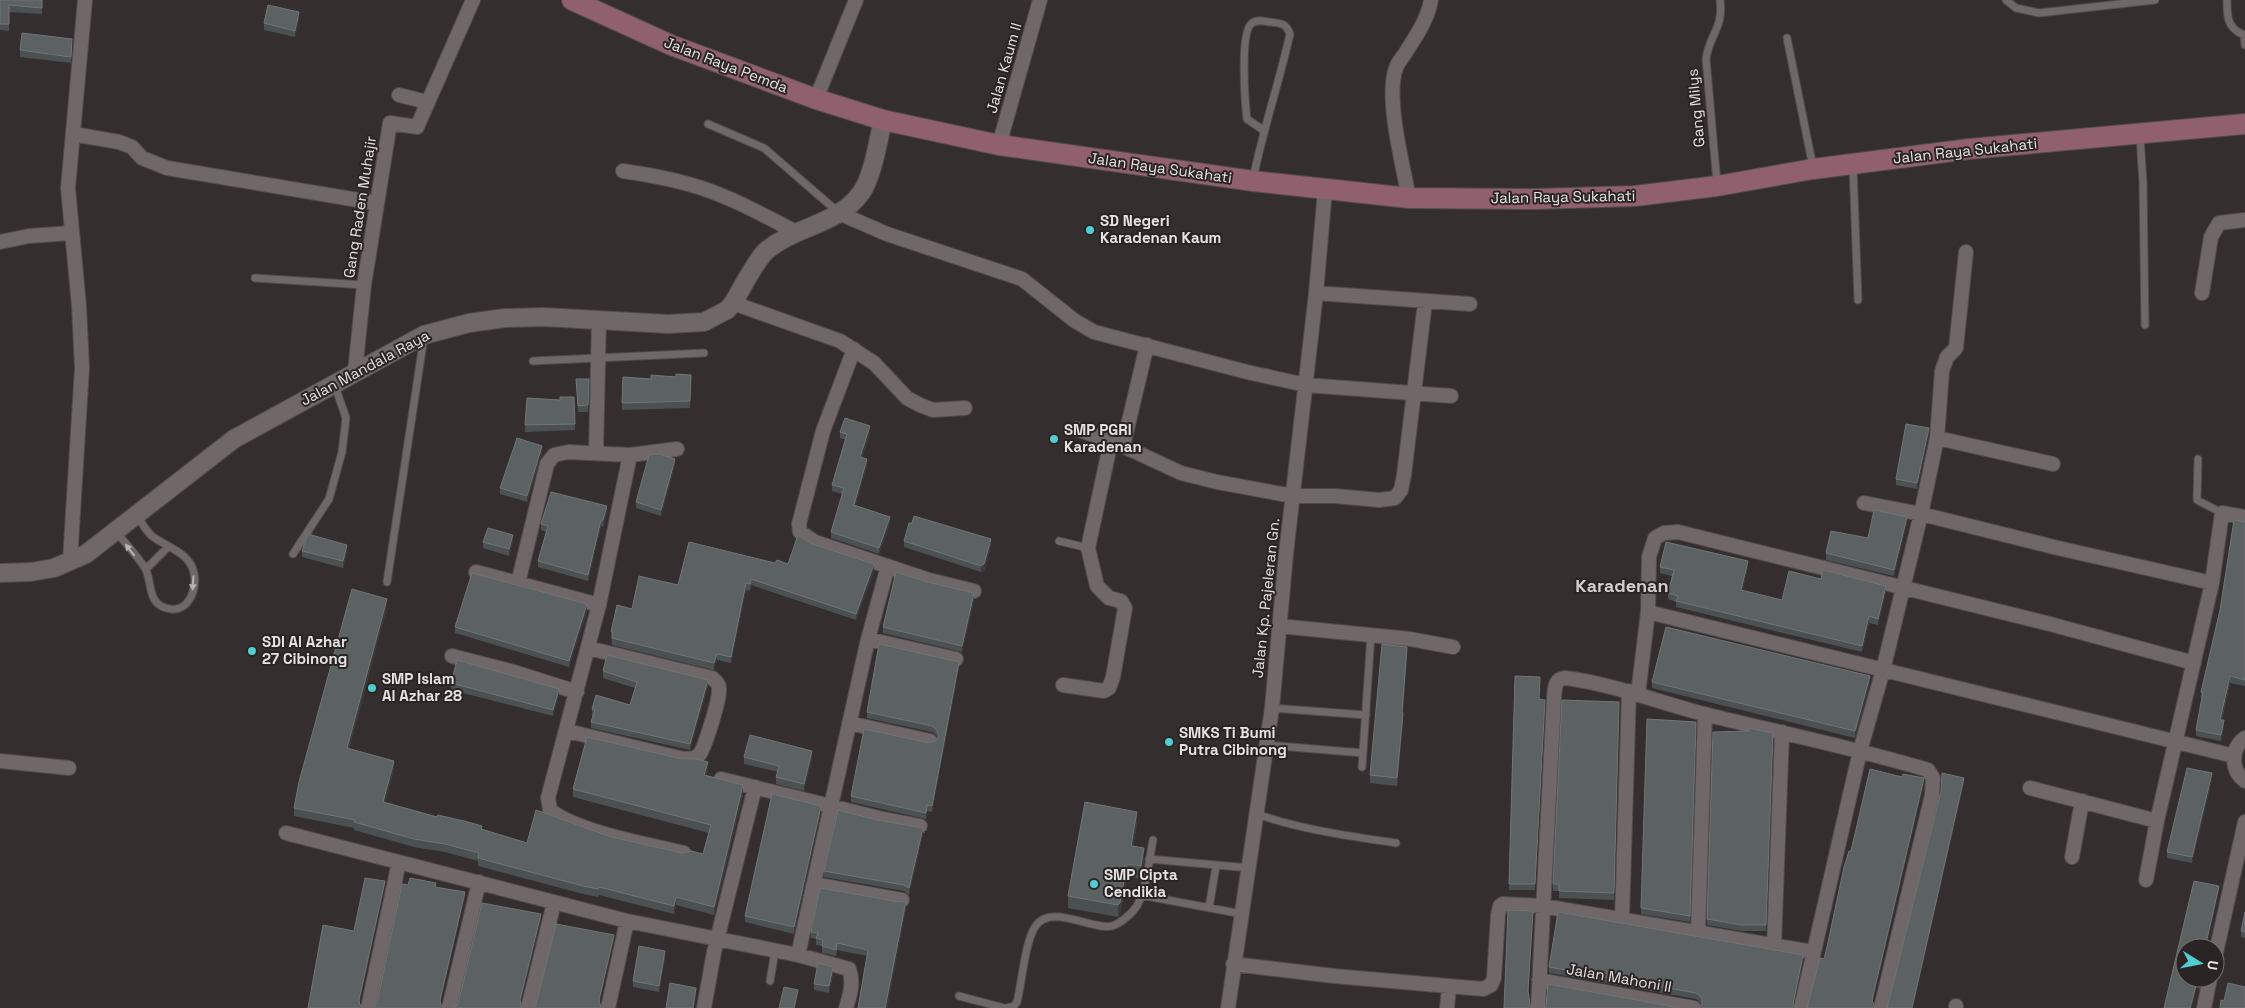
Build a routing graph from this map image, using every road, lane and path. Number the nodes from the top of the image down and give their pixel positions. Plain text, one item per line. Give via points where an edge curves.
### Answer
1 (85, 0) edge
2 (473, 0) edge
3 (572, 0) edge
4 (856, 0) edge
5 (1040, 0) edge
6 (1431, 0) edge
7 (1720, 0) edge
8 (2006, 0) edge
9 (2071, 0) edge
10 (2155, 0) edge
11 (2227, 0) edge
12 (2071, 9) junction
13 (2244, 34) edge
14 (1787, 38) dead end
15 (2245, 45) edge
16 (399, 95) dead end
17 (816, 99) junction
18 (427, 102) junction
19 (883, 120) junction
20 (708, 124) dead end
21 (2245, 124) edge
22 (1263, 130) junction
23 (2139, 133) junction
24 (73, 134) junction
25 (999, 144) junction
26 (1853, 164) junction
27 (1813, 169) junction
28 (624, 171) dead end
29 (1253, 181) junction
30 (1717, 186) junction
31 (1325, 190) junction
32 (1409, 198) junction
33 (376, 203) junction
34 (841, 214) junction
35 (2245, 220) edge
36 (796, 232) junction
37 (71, 233) junction
38 (0, 242) edge
39 (1966, 252) dead end
40 (255, 278) dead end
41 (364, 285) junction
42 (1316, 293) junction
43 (2202, 293) dead end
44 (1858, 300) dead end
45 (1425, 302) junction
46 (733, 303) junction
47 (1470, 304) dead end
48 (599, 320) junction
49 (2145, 325) dead end
50 (424, 335) junction
51 (1147, 345) junction
52 (854, 349) junction
53 (704, 354) dead end
54 (598, 358) junction
55 (533, 361) dead end
56 (355, 371) junction
57 (334, 383) junction
58 (1306, 384) junction
59 (1413, 394) junction
60 (1451, 396) dead end
61 (965, 408) dead end
62 (1077, 429) dead end
63 (1937, 438) junction
64 (1117, 444) junction
65 (677, 449) dead end
66 (596, 452) junction
67 (630, 455) junction
68 (2198, 459) dead end
69 (2053, 464) dead end
70 (1293, 496) junction
71 (1864, 502) dead end
72 (2222, 513) junction
73 (136, 514) junction
74 (1921, 514) junction
75 (2245, 517) edge
76 (115, 530) junction
77 (1059, 541) dead end
78 (168, 547) junction
79 (1088, 548) junction
80 (293, 554) dead end
81 (70, 561) junction
82 (888, 566) junction
83 (146, 569) junction
84 (476, 572) edge
85 (0, 573) edge
86 (387, 582) dead end
87 (518, 583) junction
88 (2212, 583) junction
89 (1902, 588) junction
90 (974, 591) edge
91 (599, 605) junction
92 (1648, 612) junction
93 (1279, 626) junction
94 (1371, 634) junction
95 (868, 639) junction
96 (1453, 647) dead end
97 (588, 648) junction
98 (452, 656) dead end
99 (956, 659) edge
100 (2194, 663) junction
101 (1883, 670) junction
102 (1063, 685) dead end
103 (577, 692) junction
104 (1634, 693) junction
105 (1272, 708) junction
106 (1705, 714) junction
107 (1366, 715) junction
108 (848, 723) junction
109 (567, 731) junction
110 (1782, 732) junction
111 (2245, 738) edge
112 (930, 741) edge
113 (2177, 741) junction
114 (1268, 745) junction
115 (1860, 751) junction
116 (1363, 753) junction
117 (2234, 756) junction
118 (0, 761) edge
119 (1362, 767) dead end
120 (69, 768) dead end
121 (721, 779) edge
122 (2245, 781) edge
123 (755, 787) junction
124 (2030, 788) dead end
125 (2082, 801) junction
126 (832, 805) junction
127 (1257, 814) junction
128 (2157, 821) junction
129 (2245, 822) edge
130 (920, 826) edge
131 (286, 833) dead end
132 (1153, 840) dead end
133 (1396, 843) dead end
134 (684, 853) edge
135 (2072, 857) dead end
136 (1149, 859) junction
137 (400, 862) junction
138 (1216, 866) junction
139 (1250, 868) junction
140 (2146, 880) dead end
141 (479, 882) junction
142 (814, 884) junction
143 (1141, 895) junction
144 (902, 900) edge
145 (554, 903) junction
146 (1543, 906) junction
147 (1209, 908) junction
148 (1242, 914) junction
149 (1622, 920) junction
150 (627, 921) junction
151 (1698, 933) junction
152 (2219, 938) edge
153 (719, 940) junction
154 (1774, 946) junction
155 (775, 951) junction
156 (1813, 952) junction
157 (798, 955) junction
158 (1233, 964) junction
159 (1539, 980) junction
160 (770, 981) dead end
161 (1449, 987) junction
162 (2208, 988) edge
163 (959, 996) dead end
164 (368, 1008) edge
165 (449, 1008) edge
166 (528, 1008) edge
167 (608, 1008) edge
168 (704, 1008) edge
169 (846, 1008) edge
170 (1005, 1008) edge
171 (1228, 1008) edge
172 (1447, 1008) edge
173 (1538, 1008) edge
174 (1694, 1008) edge
175 (1801, 1008) edge
176 (1882, 1008) edge
177 (2204, 1008) edge

1 - 24 street
2 - 18 street, Gang Raden Muhajir
3 - 17 main road, Jalan Raya Pemda via 671,45
4 - 17 street
5 - 25 street, Jalan Kaum II
6 - 32 street via 1429,10 1396,68 1393,88 1393,107
7 - 30 lane, Gang Milys via 1720,24 1708,47 1706,60
8 - 12 lane via 2016,8 2039,13
9 - 12 lane
10 - 12 lane
11 - 13 lane via 2229,25 2234,31
13 - 15 lane
14 - 27 lane
16 - 18 street
17 - 19 main road, Jalan Raya Pemda
18 - 33 street, Gang Raden Muhajir via 417,127 390,123
19 - 25 main road, Jalan Raya Sukahati
19 - 34 street, Jalan Mandala Raya via 866,184
20 - 34 lane via 764,148
21 - 23 main road, Jalan Raya Sukahati
22 - 22 lane via 1248,119 1245,101 1248,29 1257,21 1282,24 1290,34 1276,94
22 - 29 lane
23 - 26 main road, Jalan Raya Sukahati
23 - 49 lane
24 - 33 street via 119,142 132,147 142,158 167,168
24 - 37 street via 68,188
25 - 29 main road, Jalan Raya Sukahati
26 - 27 main road, Jalan Raya Sukahati
26 - 44 lane
27 - 30 main road, Jalan Raya Sukahati
28 - 36 street via 710,191
29 - 31 main road, Jalan Raya Sukahati
30 - 32 main road, Jalan Raya Sukahati via 1585,199
31 - 32 main road, Jalan Raya Sukahati
31 - 42 street, Jalan Kp. Pajeleran Gn.
33 - 41 street, Gang Raden Muhajir
34 - 36 street, Jalan Mandala Raya
34 - 51 street via 887,234 1022,279 1094,332
35 - 43 street via 2219,223 2211,237
36 - 46 street, Jalan Mandala Raya via 766,251
37 - 38 street
37 - 81 street via 82,368
39 - 63 street via 1956,348 1947,357 1942,371
40 - 41 lane
41 - 56 street, Gang Raden Muhajir
42 - 45 street
42 - 58 street, Jalan Kp. Pajeleran Gn.
45 - 47 street
45 - 59 street
46 - 48 street, Jalan Mandala Raya via 727,310 704,322 668,324
46 - 52 street via 840,341
48 - 50 street, Jalan Mandala Raya via 505,318 468,323
48 - 54 street
50 - 56 street, Jalan Mandala Raya
50 - 86 lane
51 - 58 street
51 - 64 street
52 - 61 street via 874,363 907,398 920,405 933,410
52 - 82 street via 823,431 799,524 800,532 815,542
53 - 54 lane
54 - 55 lane
54 - 66 street
56 - 57 street, Jalan Mandala Raya
57 - 73 street, Jalan Mandala Raya via 234,439
57 - 80 lane via 346,418 342,452 329,499
58 - 59 street
58 - 70 street, Jalan Kp. Pajeleran Gn.
59 - 60 street
59 - 70 street via 1404,475 1401,490 1395,498
62 - 64 street
63 - 69 street
63 - 74 street
64 - 70 street via 1181,473
64 - 79 street
65 - 67 street
66 - 67 street
66 - 87 street via 554,454 547,464
67 - 91 street
68 - 72 lane via 2197,500
70 - 93 street, Jalan Kp. Pajeleran Gn.
71 - 74 street
72 - 75 street
72 - 88 street
73 - 76 street, Jalan Mandala Raya
73 - 78 lane via 150,534
74 - 88 street
74 - 89 street
76 - 81 street, Jalan Mandala Raya via 86,554
83 -> 76 lane
77 - 79 lane
78 - 83 lane
78 -> 83 lane via 185,556 192,565 194,585 187,605 173,610 163,608 155,601
79 - 102 street via 1098,586 1109,598 1121,601 1124,608 1113,677 1109,688 1104,691
81 - 85 street, Jalan Mandala Raya via 31,572
82 - 90 street
82 - 95 street
84 - 87 street
87 - 91 street
88 - 100 street
89 - 92 street via 1678,532 1664,533 1655,538 1649,557
89 - 100 street
89 - 101 street
91 - 97 street
92 - 101 street
92 - 104 street
93 - 94 street
93 - 105 street, Jalan Kp. Pajeleran Gn.
94 - 96 street
94 - 107 lane
95 - 99 street
95 - 108 street
97 - 103 street
97 - 109 street via 712,678 720,690 713,719 700,754 694,759
98 - 103 street
100 - 113 street
101 - 113 street
101 - 115 street
103 - 109 street
104 - 106 street
104 - 146 street via 1570,678 1561,678 1556,683
104 - 149 street
105 - 107 lane
105 - 114 street, Jalan Kp. Pajeleran Gn.
106 - 110 street
106 - 151 street
107 - 116 lane
108 - 112 street
108 - 126 street
109 - 134 street via 548,798 550,810 561,819 579,825
110 - 115 street
110 - 154 street
111 - 117 street
113 - 117 street
113 - 128 street
114 - 116 lane
114 - 127 street, Jalan Kp. Pajeleran Gn.
115 - 156 street
115 - 176 street via 1928,770 1933,778 1932,795
116 - 119 lane
117 - 122 street via 2235,769
118 - 120 street
121 - 123 street
123 - 126 street
123 - 153 street
124 - 125 street
125 - 128 street
125 - 135 street
126 - 130 street
126 - 142 street
127 - 133 lane via 1310,828
127 - 139 street, Jalan Kp. Pajeleran Gn.
128 - 140 street
129 - 152 street
131 - 137 street
132 - 136 lane
136 - 138 lane
136 - 143 lane
137 - 141 street
137 - 164 street
138 - 139 lane
138 - 147 lane
139 - 148 street, Jalan Kp. Pajeleran Gn.
141 - 145 street
141 - 165 street
142 - 144 street
142 - 157 street
143 - 147 lane
143 - 170 lane via 1130,914 1110,927 1058,917 1045,918 1035,926 1017,1002
145 - 150 street
145 - 166 street
146 - 149 street
146 - 159 street
146 - 161 street via 1500,906 1491,986 1483,989
147 - 148 lane
148 - 158 street, Jalan Kp. Pajeleran Gn.
149 - 151 street
150 - 153 street
150 - 167 street
151 - 154 street
153 - 155 street
153 - 168 street
154 - 156 street
155 - 157 street
155 - 160 lane
156 - 175 street
157 - 169 street via 849,969 851,991
158 - 161 street
158 - 171 street, Jalan Kp. Pajeleran Gn.
159 - 173 street
159 - 174 street, Jalan Mahoni II
161 - 172 street
162 - 177 street
163 - 170 lane

